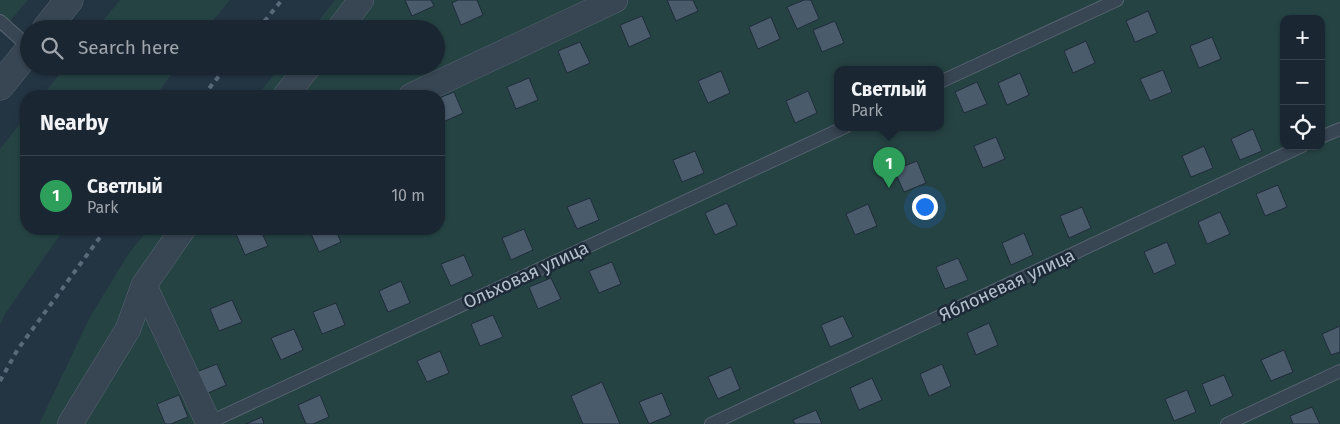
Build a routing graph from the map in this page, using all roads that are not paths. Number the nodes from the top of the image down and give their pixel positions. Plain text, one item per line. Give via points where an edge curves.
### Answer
1 (70, 0) edge
2 (362, 0) edge
3 (615, 0) edge
4 (1117, 0) edge
5 (53, 20) edge
6 (346, 20) edge
7 (0, 21) edge
8 (20, 40) edge
9 (20, 60) edge
10 (302, 75) edge
11 (944, 80) edge
12 (0, 86) edge
13 (290, 90) edge
14 (424, 90) edge
15 (1340, 128) edge
16 (836, 131) edge
17 (1325, 135) edge
18 (1293, 150) edge
19 (179, 235) edge
20 (144, 285) junction
21 (1340, 371) edge
22 (208, 423) edge
23 (70, 424) edge
24 (711, 424) edge
25 (1227, 424) edge

1 - 5 street
2 - 6 street
3 - 14 street
4 - 11 lane
7 - 8 lane
9 - 12 street
10 - 13 street
15 - 17 lane
16 - 22 lane, Ольховая улица
18 - 24 lane, Яблоневая улица
19 - 20 street
20 - 22 street
20 - 23 street via 128,329
21 - 25 lane

